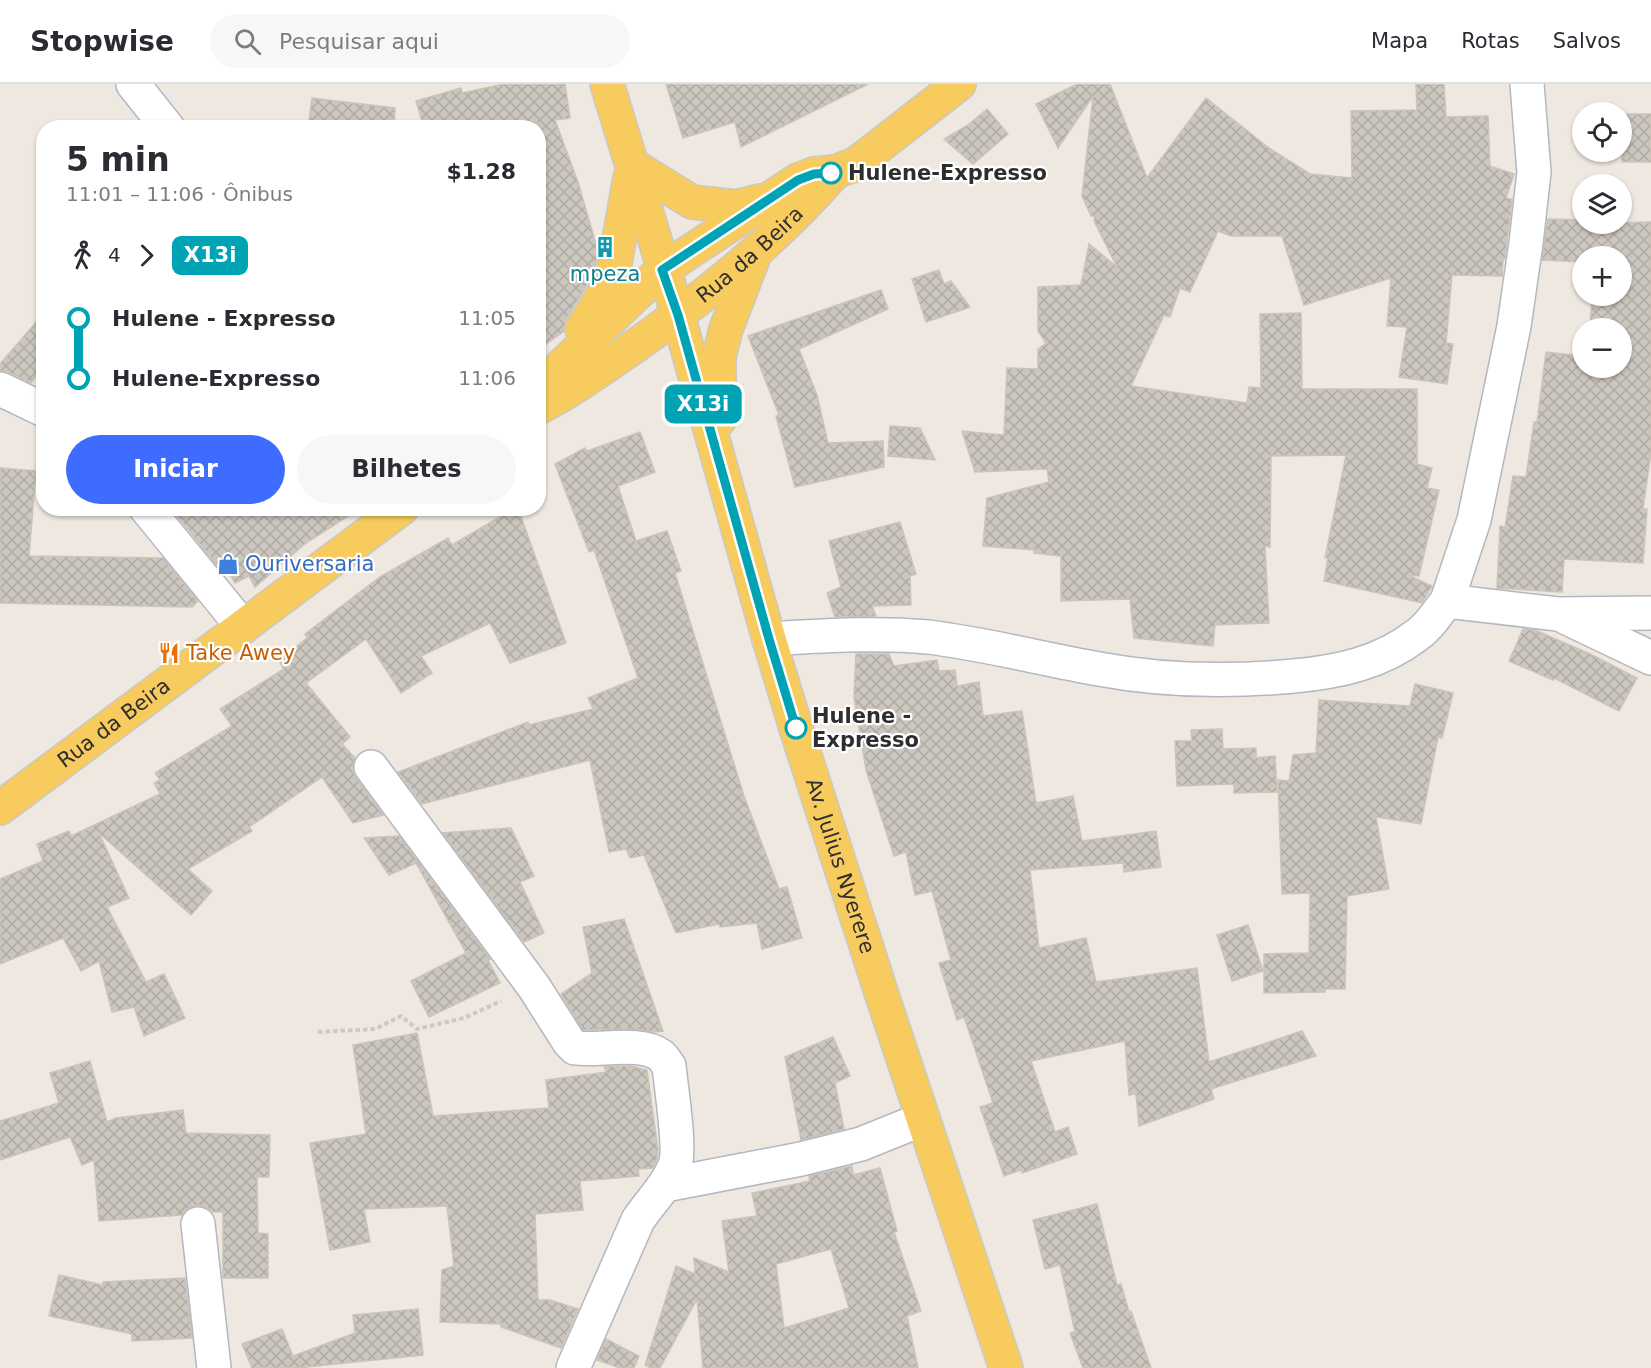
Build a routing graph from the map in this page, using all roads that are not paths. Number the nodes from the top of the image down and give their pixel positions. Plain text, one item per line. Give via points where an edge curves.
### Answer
1 (133, 84) edge
2 (608, 84) edge
3 (959, 84) edge
4 (1527, 84) edge
5 (162, 120) edge
6 (632, 165) junction
7 (846, 168) junction
8 (769, 199) junction
9 (756, 251) junction
10 (662, 270) junction
11 (678, 315) junction
12 (558, 369) junction
13 (546, 388) edge
14 (0, 390) edge
15 (546, 403) edge
16 (36, 406) edge
17 (723, 477) junction
18 (153, 516) edge
19 (391, 516) edge
20 (1447, 601) junction
21 (1651, 613) edge
22 (1558, 614) junction
23 (243, 627) junction
24 (769, 639) junction
25 (1651, 658) edge
26 (371, 767) dead end
27 (0, 808) edge
28 (923, 1119) junction
29 (664, 1185) junction
30 (198, 1224) dead end
31 (214, 1368) edge
32 (573, 1368) edge
33 (1006, 1368) edge

1 - 5 street
2 - 6 main road, Av. Julius Nyerere
3 - 7 main road, Rua da Beira
4 - 20 street via 1534,172 1516,316 1474,520
6 - 8 main road via 692,202 736,207
6 - 10 main road, Av. Julius Nyerere
6 - 12 main road via 612,280
7 - 8 main road, Rua da Beira via 806,177
7 - 9 main road, Rua da Beira
8 - 10 main road, Rua da Beira
9 - 11 main road, Rua da Beira
9 - 17 main road via 719,356
10 - 11 main road, Av. Julius Nyerere
10 - 12 main road, Rua da Beira
11 - 15 main road, Rua da Beira
11 - 17 main road, Av. Julius Nyerere
12 - 13 main road, Rua da Beira
14 - 16 street
17 - 24 main road, Av. Julius Nyerere
18 - 23 street
19 - 23 main road, Rua da Beira
20 - 22 street
20 - 24 street via 1419,635 1378,659 1333,672 1248,680 1168,678 1100,670 927,637 840,635
21 - 22 street
22 - 25 street
23 - 27 main road, Rua da Beira
24 - 28 main road, Av. Julius Nyerere
26 - 29 street via 534,987 569,1042 575,1048 647,1050 661,1055 669,1066 677,1149 676,1164
28 - 29 street via 861,1144
28 - 33 main road, Av. Julius Nyerere
29 - 32 street via 639,1220
30 - 31 street

